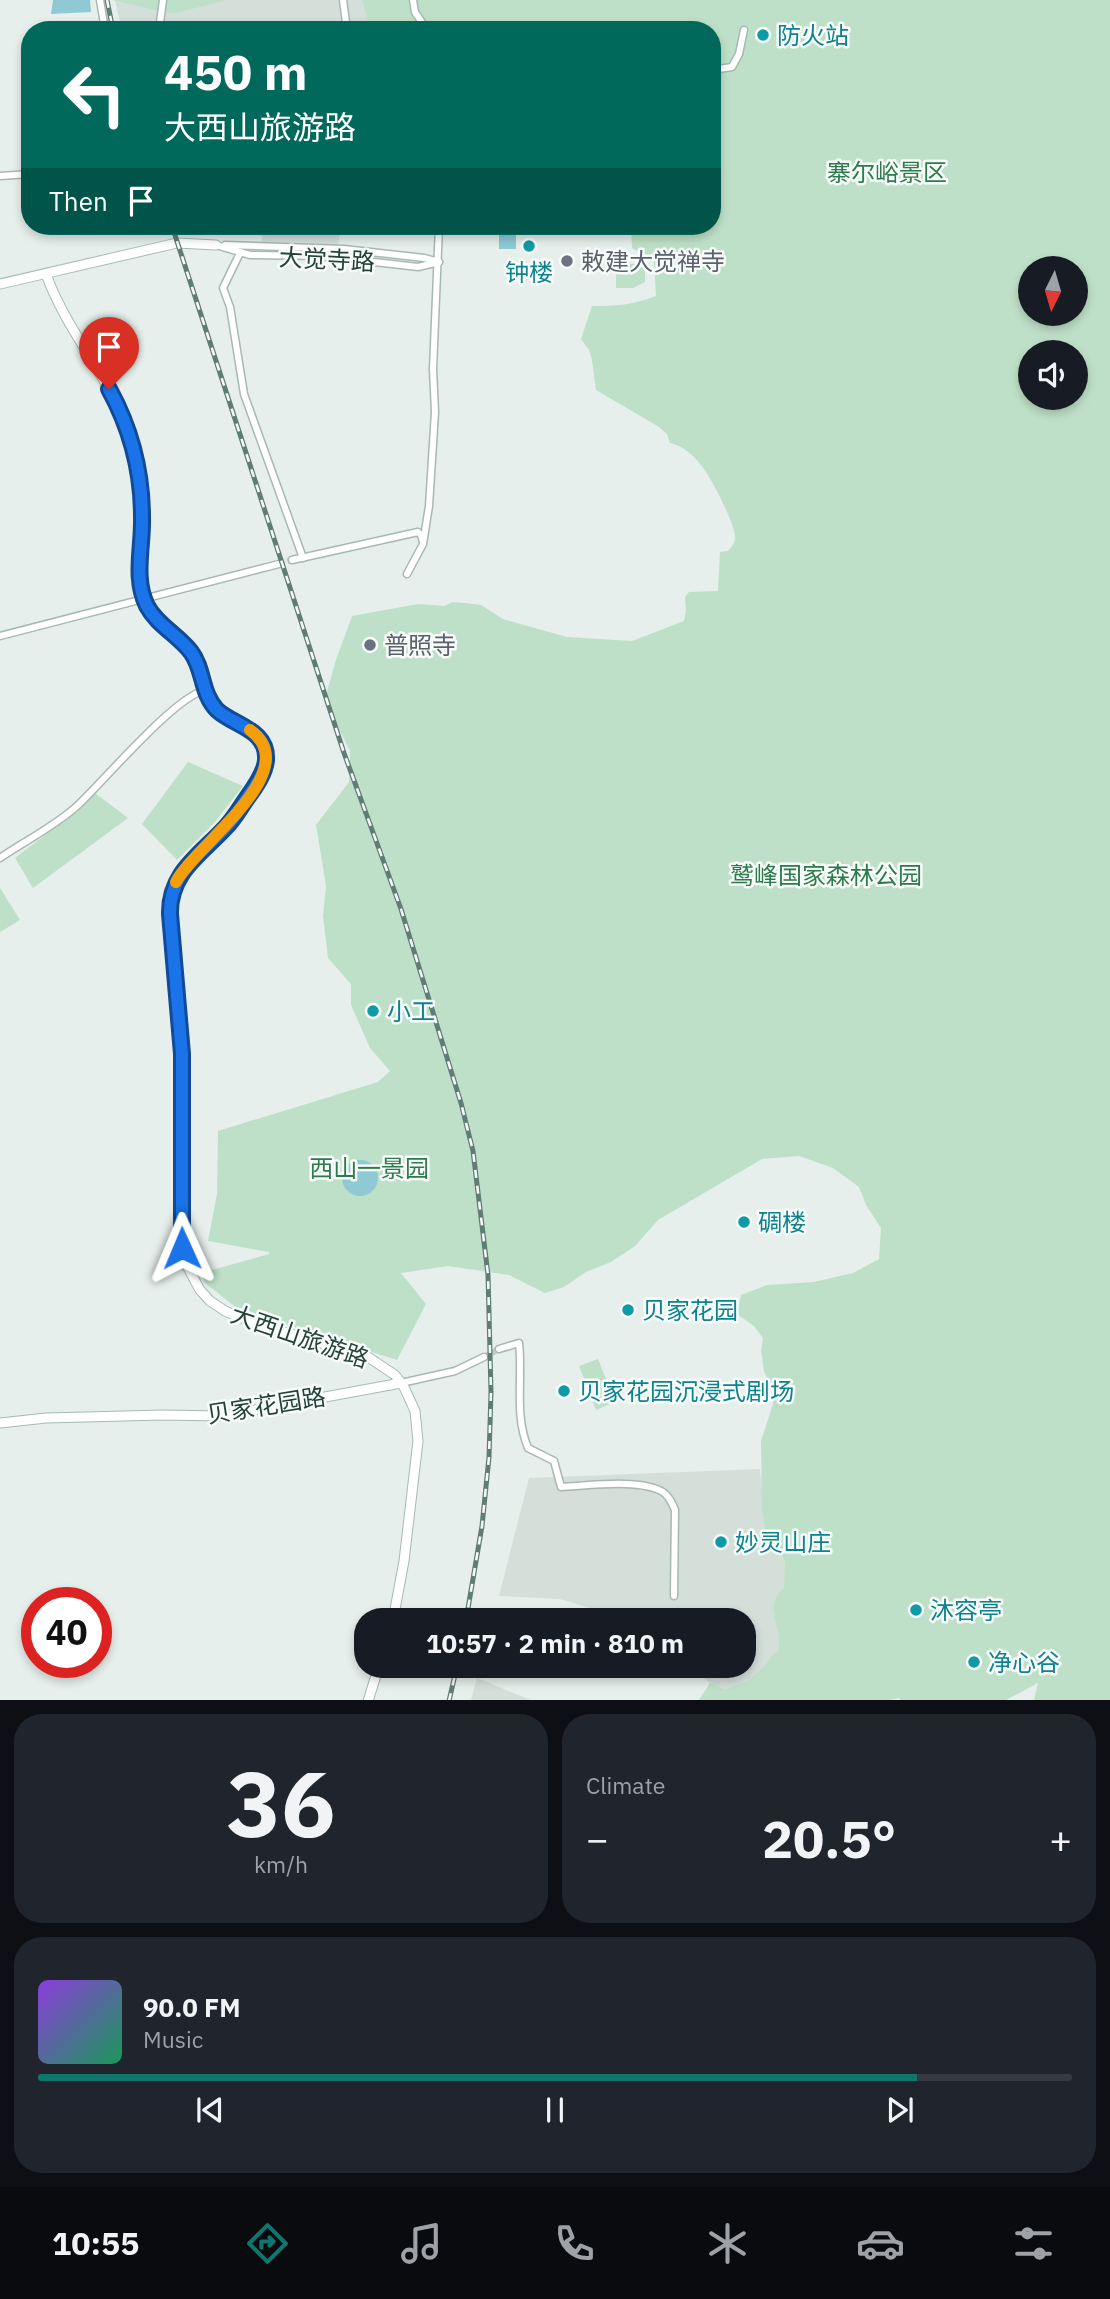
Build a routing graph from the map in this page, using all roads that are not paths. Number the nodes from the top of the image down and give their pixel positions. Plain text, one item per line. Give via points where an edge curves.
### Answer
1 (100, 0) edge
2 (163, 0) edge
3 (343, 0) edge
4 (413, 0) edge
5 (104, 21) edge
6 (160, 21) edge
7 (346, 21) edge
8 (421, 21) edge
9 (744, 30) dead end
10 (721, 69) edge
11 (21, 175) edge
12 (0, 176) edge
13 (439, 235) edge
14 (216, 245) junction
15 (240, 253) junction
16 (439, 262) junction
17 (46, 274) junction
18 (0, 284) edge
19 (423, 544) junction
20 (303, 558) junction
21 (292, 560) tunnel mouth
22 (279, 564) tunnel mouth
23 (407, 574) dead end
24 (144, 599) junction
25 (0, 636) edge
26 (205, 690) junction
27 (0, 858) edge
28 (499, 1349) dead end
29 (484, 1357) tunnel mouth
30 (401, 1383) junction
31 (0, 1423) edge
32 (674, 1596) dead end
33 (395, 1608) edge
34 (375, 1678) edge
35 (368, 1700) edge

1 - 5 street
2 - 6 street
3 - 7 street
4 - 8 street
9 - 10 street via 732,67
11 - 12 street
13 - 16 street
14 - 15 street, 大觉寺路
14 - 16 street, 大觉寺路 via 344,249
14 - 17 street, 大觉寺路 via 177,243
15 - 16 street, 大觉寺路 via 349,258 418,267
15 - 20 street via 223,288 244,394
16 - 19 street via 433,369 436,412
17 - 18 street, 大觉寺路
17 - 24 street, 大西山旅游路 via 118,405 134,449 141,484 139,577
19 - 20 street via 418,532
19 - 23 street
20 - 21 street
22 - 24 street
24 - 25 street
24 - 26 street, 大西山旅游路 via 157,620 191,652
26 - 27 street via 195,692 158,725 74,808
26 - 30 street, 大西山旅游路 via 218,711 259,737 266,759 241,808 187,864 172,895 182,1054 180,1220 184,1258 200,1290 225,1311 368,1357
28 - 32 street via 519,1343 523,1433 528,1448 554,1461 561,1488 646,1486 669,1498 675,1510
29 - 30 street, 贝家花园路 via 455,1371
30 - 31 street, 贝家花园路 via 222,1416 46,1418
30 - 33 street, 大西山旅游路 via 411,1399 419,1431
34 - 35 street

